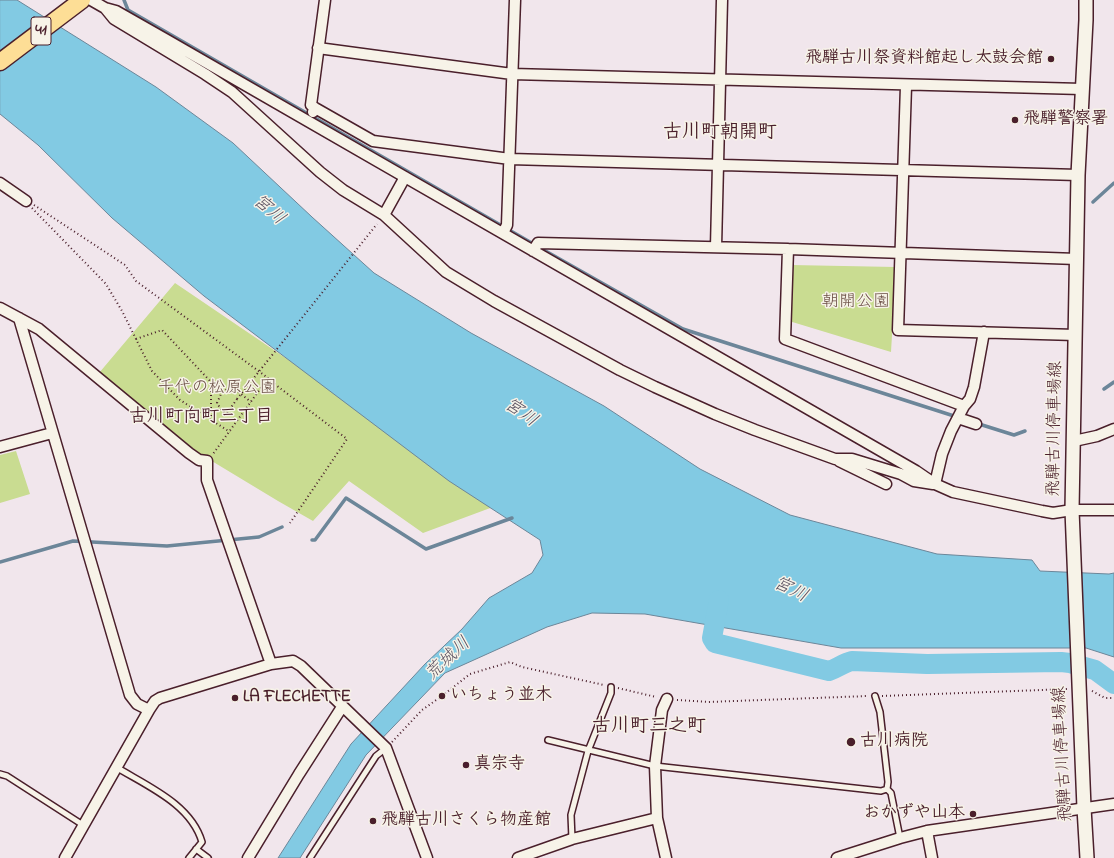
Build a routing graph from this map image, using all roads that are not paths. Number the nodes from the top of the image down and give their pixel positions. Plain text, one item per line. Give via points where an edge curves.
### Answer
1 (82, 0) edge
2 (90, 0) edge
3 (325, 0) edge
4 (515, 0) edge
5 (722, 0) edge
6 (1086, 0) edge
7 (105, 8) junction
8 (318, 48) junction
9 (0, 62) edge
10 (512, 74) junction
11 (719, 79) junction
12 (906, 86) junction
13 (1082, 89) junction
14 (311, 115) junction
15 (510, 159) junction
16 (718, 165) junction
17 (904, 170) junction
18 (1078, 175) junction
19 (405, 177) junction
20 (0, 183) edge
21 (26, 201) road end
22 (384, 215) junction
23 (505, 229) junction
24 (535, 247) junction
25 (716, 247) junction
26 (788, 249) junction
27 (901, 253) junction
28 (1077, 259) junction
29 (0, 308) edge
30 (19, 318) junction
31 (984, 332) junction
32 (1076, 335) junction
33 (964, 406) junction
34 (958, 418) junction
35 (976, 424) dead end
36 (1114, 429) edge
37 (52, 433) junction
38 (1074, 441) junction
39 (0, 447) edge
40 (835, 459) junction
41 (886, 484) dead end
42 (935, 484) junction
43 (1114, 510) edge
44 (1072, 514) junction
45 (271, 664) junction
46 (611, 687) road end
47 (875, 696) road end
48 (667, 699) road end
49 (345, 709) junction
50 (149, 710) junction
51 (548, 740) dead end
52 (386, 748) junction
53 (588, 751) junction
54 (654, 766) junction
55 (116, 768) junction
56 (0, 774) edge
57 (887, 788) junction
58 (1114, 804) edge
59 (1084, 808) junction
60 (657, 818) junction
61 (83, 825) junction
62 (927, 831) junction
63 (900, 838) junction
64 (572, 839) junction
65 (196, 849) junction
66 (65, 858) edge
67 (190, 858) edge
68 (208, 858) edge
69 (248, 858) edge
70 (310, 858) edge
71 (427, 858) edge
72 (518, 858) edge
73 (666, 858) edge
74 (837, 858) edge
75 (932, 858) edge
76 (1087, 858) edge

1 - 9 highway, 41
2 - 7 street
3 - 8 street
4 - 10 street
5 - 11 street
6 - 13 main road, 飛騨古川停車場線
7 - 14 street via 116,11
7 - 22 street via 114,19 232,92 320,172 343,190
8 - 10 street
8 - 14 street
10 - 11 street
10 - 15 street
11 - 12 street
11 - 16 street
12 - 13 street
12 - 17 street
13 - 18 main road, 飛騨古川停車場線
14 - 15 street via 374,141
14 - 19 street
15 - 16 street
15 - 23 street
16 - 17 street
16 - 25 street
17 - 18 street
17 - 27 street
18 - 28 main road, 飛騨古川停車場線
19 - 22 street
19 - 23 street
20 - 21 street
22 - 40 street via 455,278 620,370 715,414
23 - 24 street
24 - 25 street
24 - 42 street via 730,365 916,470
25 - 26 street
26 - 27 street
26 - 33 street via 785,339
27 - 28 street
27 - 31 street via 898,330
28 - 32 main road, 飛騨古川停車場線
29 - 30 street
30 - 37 street
30 - 45 street via 39,329 189,453 199,460 207,461 207,480
31 - 32 street
31 - 33 street via 974,387 970,399
32 - 38 main road, 飛騨古川停車場線
33 - 34 street
34 - 35 street
34 - 42 street via 942,454
36 - 38 street
37 - 39 street
37 - 50 street via 130,695 137,704
38 - 44 main road, 飛騨古川停車場線
40 - 41 street
40 - 42 street via 852,459 901,474 914,482
42 - 44 street via 953,492 1042,511
43 - 44 street
44 - 59 main road, 飛騨古川停車場線
45 - 49 street via 293,661
45 - 50 street via 160,698
46 - 53 lane via 611,693
47 - 57 lane via 880,712
48 - 54 street via 662,710
49 - 52 street
49 - 69 street via 299,774
50 - 55 street
51 - 53 lane
52 - 70 lane via 376,756
52 - 71 street
53 - 54 lane
53 - 64 lane via 571,815
54 - 57 lane via 881,791
54 - 60 street
55 - 61 street
55 - 65 lane via 182,809 200,832 202,842
56 - 61 lane
57 - 63 lane via 891,793
58 - 59 street
59 - 62 street
59 - 76 main road, 飛騨古川停車場線
60 - 64 street
60 - 73 street
61 - 66 street
62 - 63 street
62 - 75 street
63 - 74 street
64 - 72 street
65 - 67 lane
65 - 68 lane

